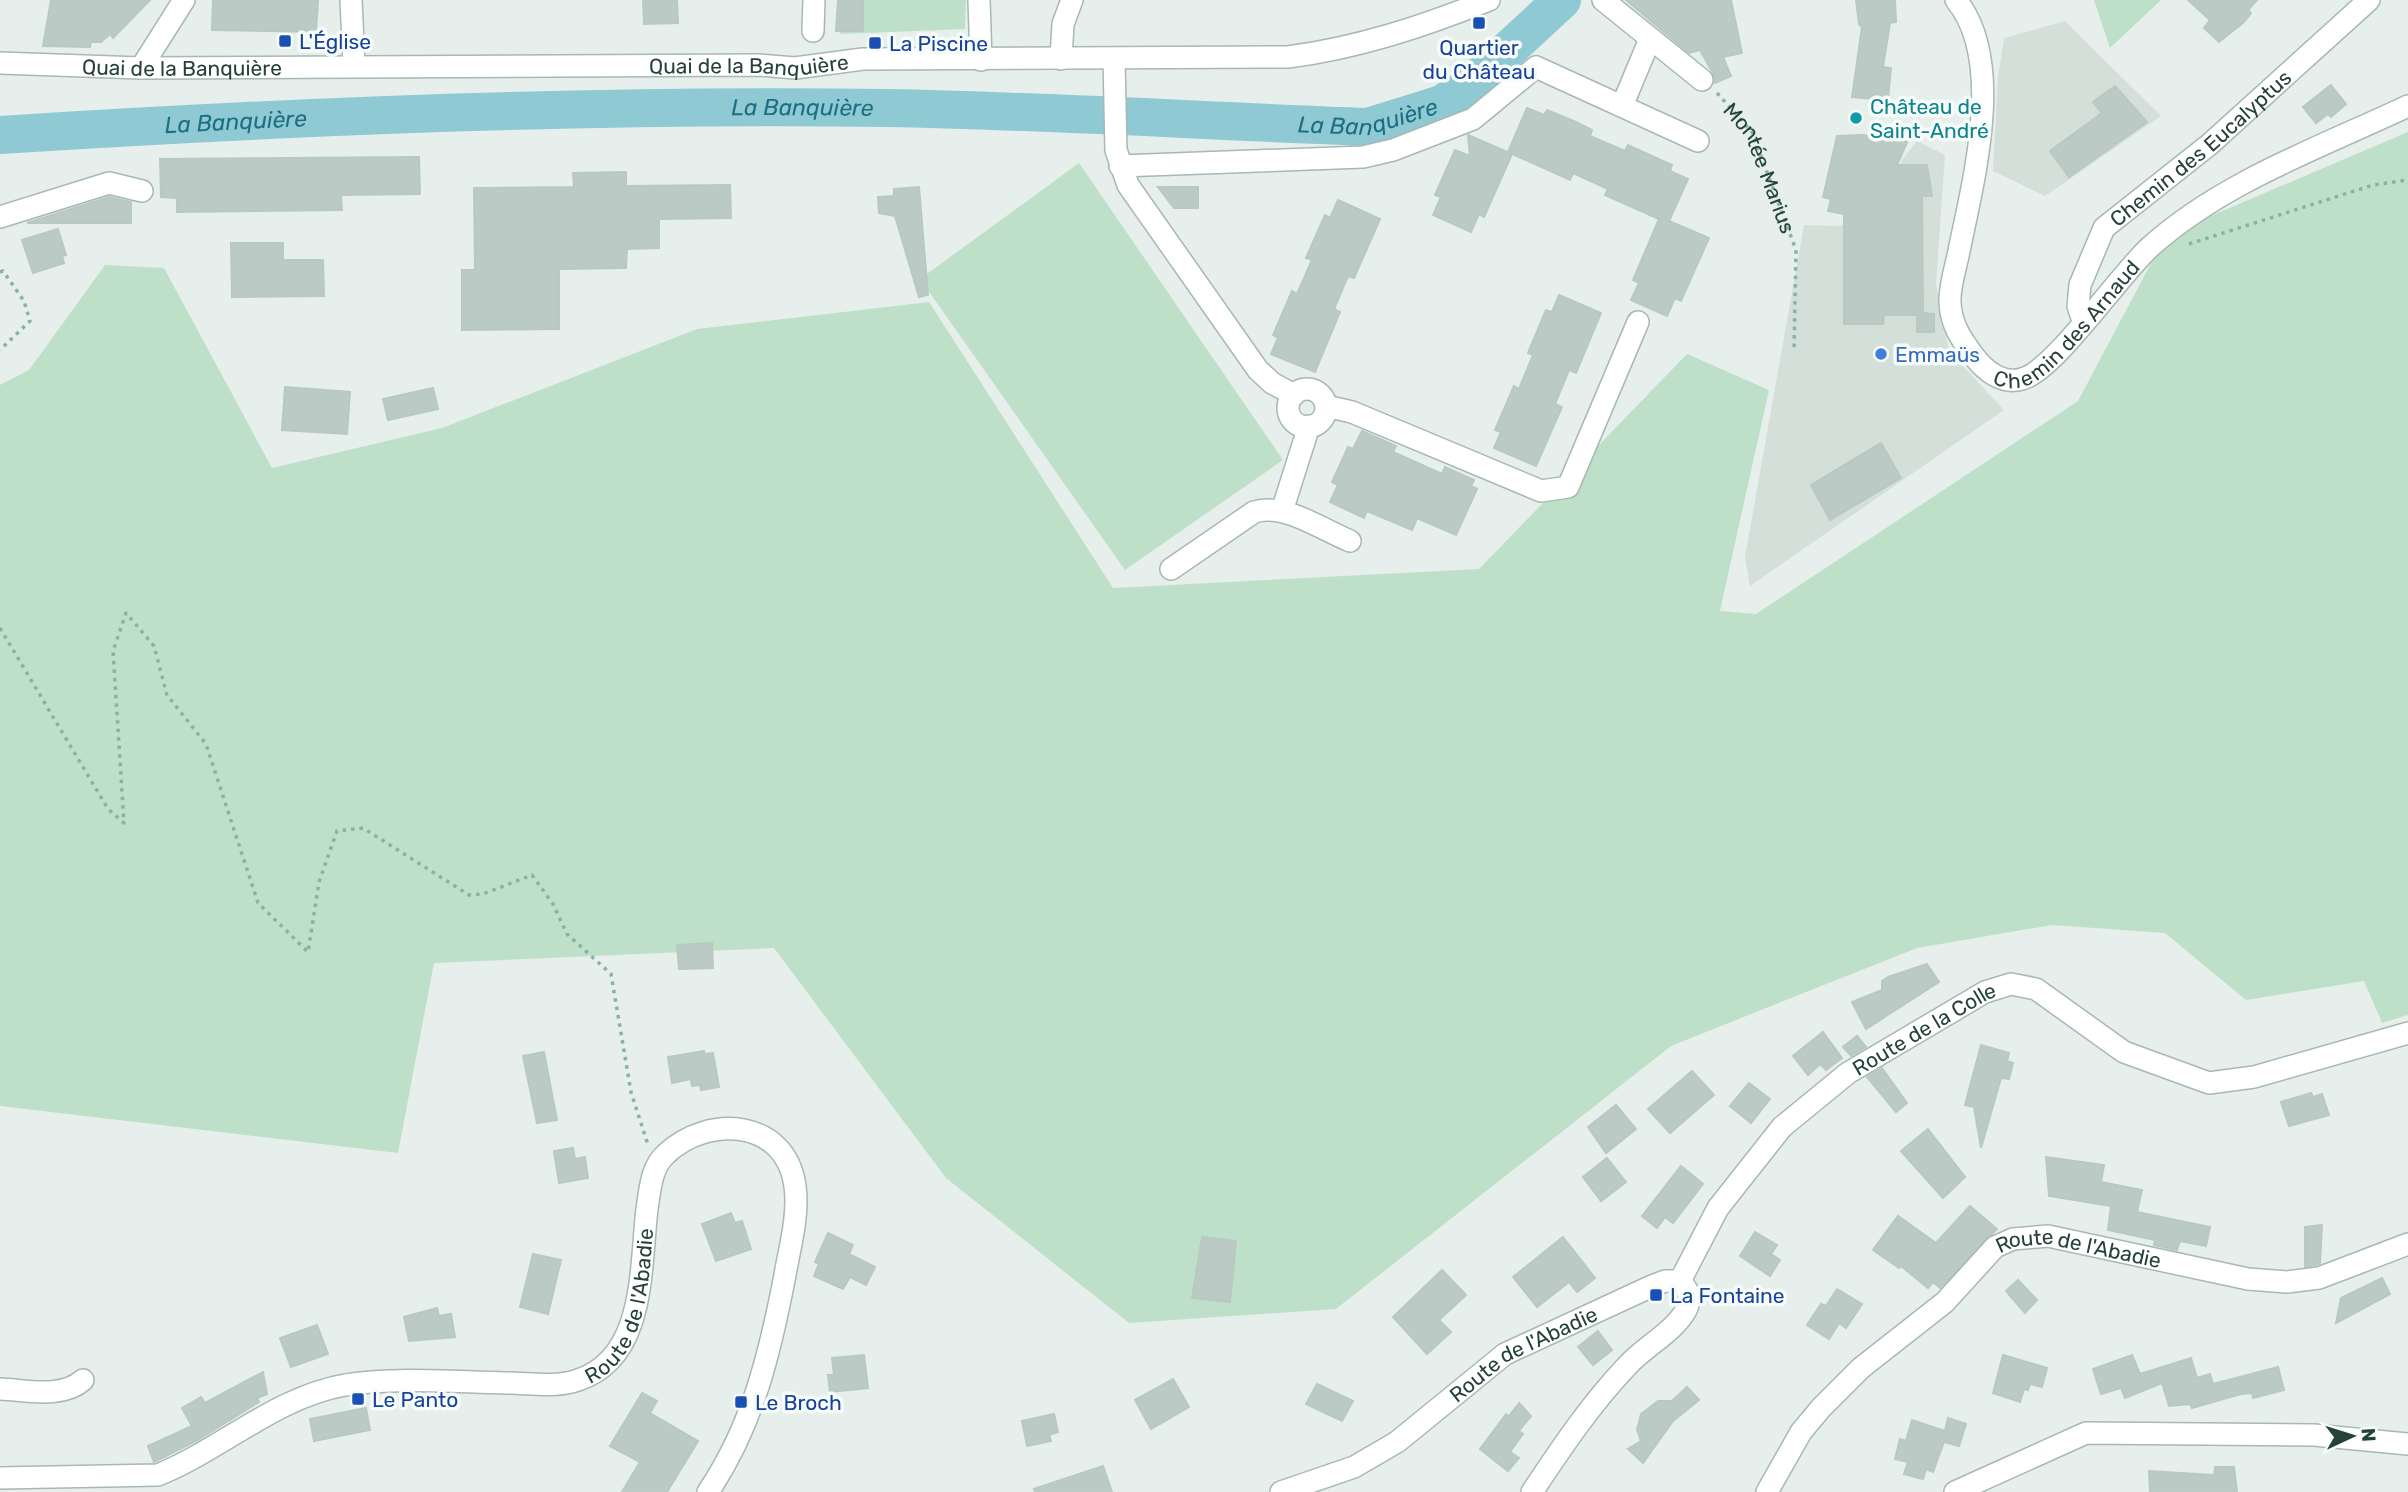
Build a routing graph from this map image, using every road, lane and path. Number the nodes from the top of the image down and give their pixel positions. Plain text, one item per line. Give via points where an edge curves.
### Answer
1 (184, 0) edge
2 (351, 0) edge
3 (814, 0) edge
4 (979, 0) edge
5 (1072, 0) edge
6 (1489, 0) edge
7 (1603, 0) edge
8 (1956, 0) edge
9 (2369, 0) edge
10 (813, 31) dead end
11 (1650, 39) junction
12 (1061, 59) junction
13 (1114, 59) junction
14 (981, 60) junction
15 (0, 63) edge
16 (354, 65) junction
17 (141, 68) junction
18 (1702, 80) joint
19 (1622, 106) junction
20 (2408, 106) edge
21 (1698, 141) dead end
22 (1118, 158) junction
23 (2408, 180) edge
24 (142, 191) dead end
25 (0, 217) edge
26 (2149, 248) junction
27 (0, 272) edge
28 (2083, 321) junction
29 (1638, 322) dead end
30 (0, 350) edge
31 (1794, 351) dead end
32 (1294, 395) junction
33 (1326, 406) junction
34 (1309, 426) junction
35 (1282, 512) junction
36 (1350, 541) dead end
37 (1171, 569) dead end
38 (0, 628) edge
39 (2408, 1033) edge
40 (663, 1157) junction
41 (2408, 1244) edge
42 (1680, 1281) junction
43 (83, 1380) dead end
44 (0, 1389) edge
45 (2408, 1444) edge
46 (0, 1478) edge
47 (708, 1492) edge
48 (1281, 1492) edge
49 (1532, 1492) edge
50 (1767, 1492) edge
51 (1955, 1492) edge

1 - 17 street
2 - 16 street
3 - 10 street
4 - 14 street
5 - 12 street via 1063,24
6 - 13 street, Quai de la Banquière via 1410,30 1322,53
7 - 11 street
8 - 28 street, Chemin des Arnaud via 1974,29 1981,136 1950,302 1957,334 1979,363 1998,378 2023,379 2047,363
9 - 28 street, Chemin des Eucalyptus via 2210,144 2104,228 2080,285 2078,306
11 - 18 street
11 - 19 street
12 - 13 street, Quai de la Banquière
12 - 14 street, Quai de la Banquière
13 - 22 street
14 - 16 street, Quai de la Banquière via 863,59 795,68
15 - 17 street, Quai de la Banquière
16 - 17 street, Quai de la Banquière
18 - 31 path, Montée Marius via 1752,132 1786,216 1796,250
19 - 21 street
19 - 22 street via 1536,67 1473,119 1363,157
20 - 26 street, Chemin des Arnaud via 2214,198
22 - 32 street via 1128,185 1258,370
23 - 26 path via 2373,185 2156,253
24 - 25 street via 109,183
26 - 28 street, Chemin des Arnaud
27 - 30 path via 24,301 30,321
29 - 33 street via 1568,487 1541,491 1352,412
32 - 33 street via 1310,389 1321,395
32 - 34 street via 1289,413 1297,423
33 - 34 street via 1323,417
34 - 35 street
35 - 36 street
35 - 37 street via 1272,508 1254,512
38 - 40 path via 108,809 124,823 113,651 126,613 154,646 167,695 206,744 258,903 308,952 319,882 337,831 363,828 469,895 533,875 567,934 611,974 631,1092 645,1142
39 - 42 street, Route de la Colle via 2254,1077 2209,1083 2124,1052 2036,989 2011,984 1985,992 1848,1073 1782,1127 1718,1208
40 - 46 street, Route de l'Abadie via 649,1192 632,1326 620,1351 577,1381 346,1385 288,1404 158,1475
40 - 47 street via 701,1132 747,1129 770,1140 790,1168 795,1184 791,1241 764,1372 739,1440
41 - 50 street, Route de l'Abadie via 2319,1278 2287,1282 2248,1279 2048,1236 2012,1239 1995,1247 1945,1302 1861,1368 1821,1408 1801,1432
42 - 48 street, Route de l'Abadie via 1652,1286 1505,1354 1397,1442 1354,1467
42 - 49 street via 1690,1299 1685,1312 1588,1408
43 - 44 street via 60,1391
45 - 51 street via 2314,1435 2094,1432 2065,1439

